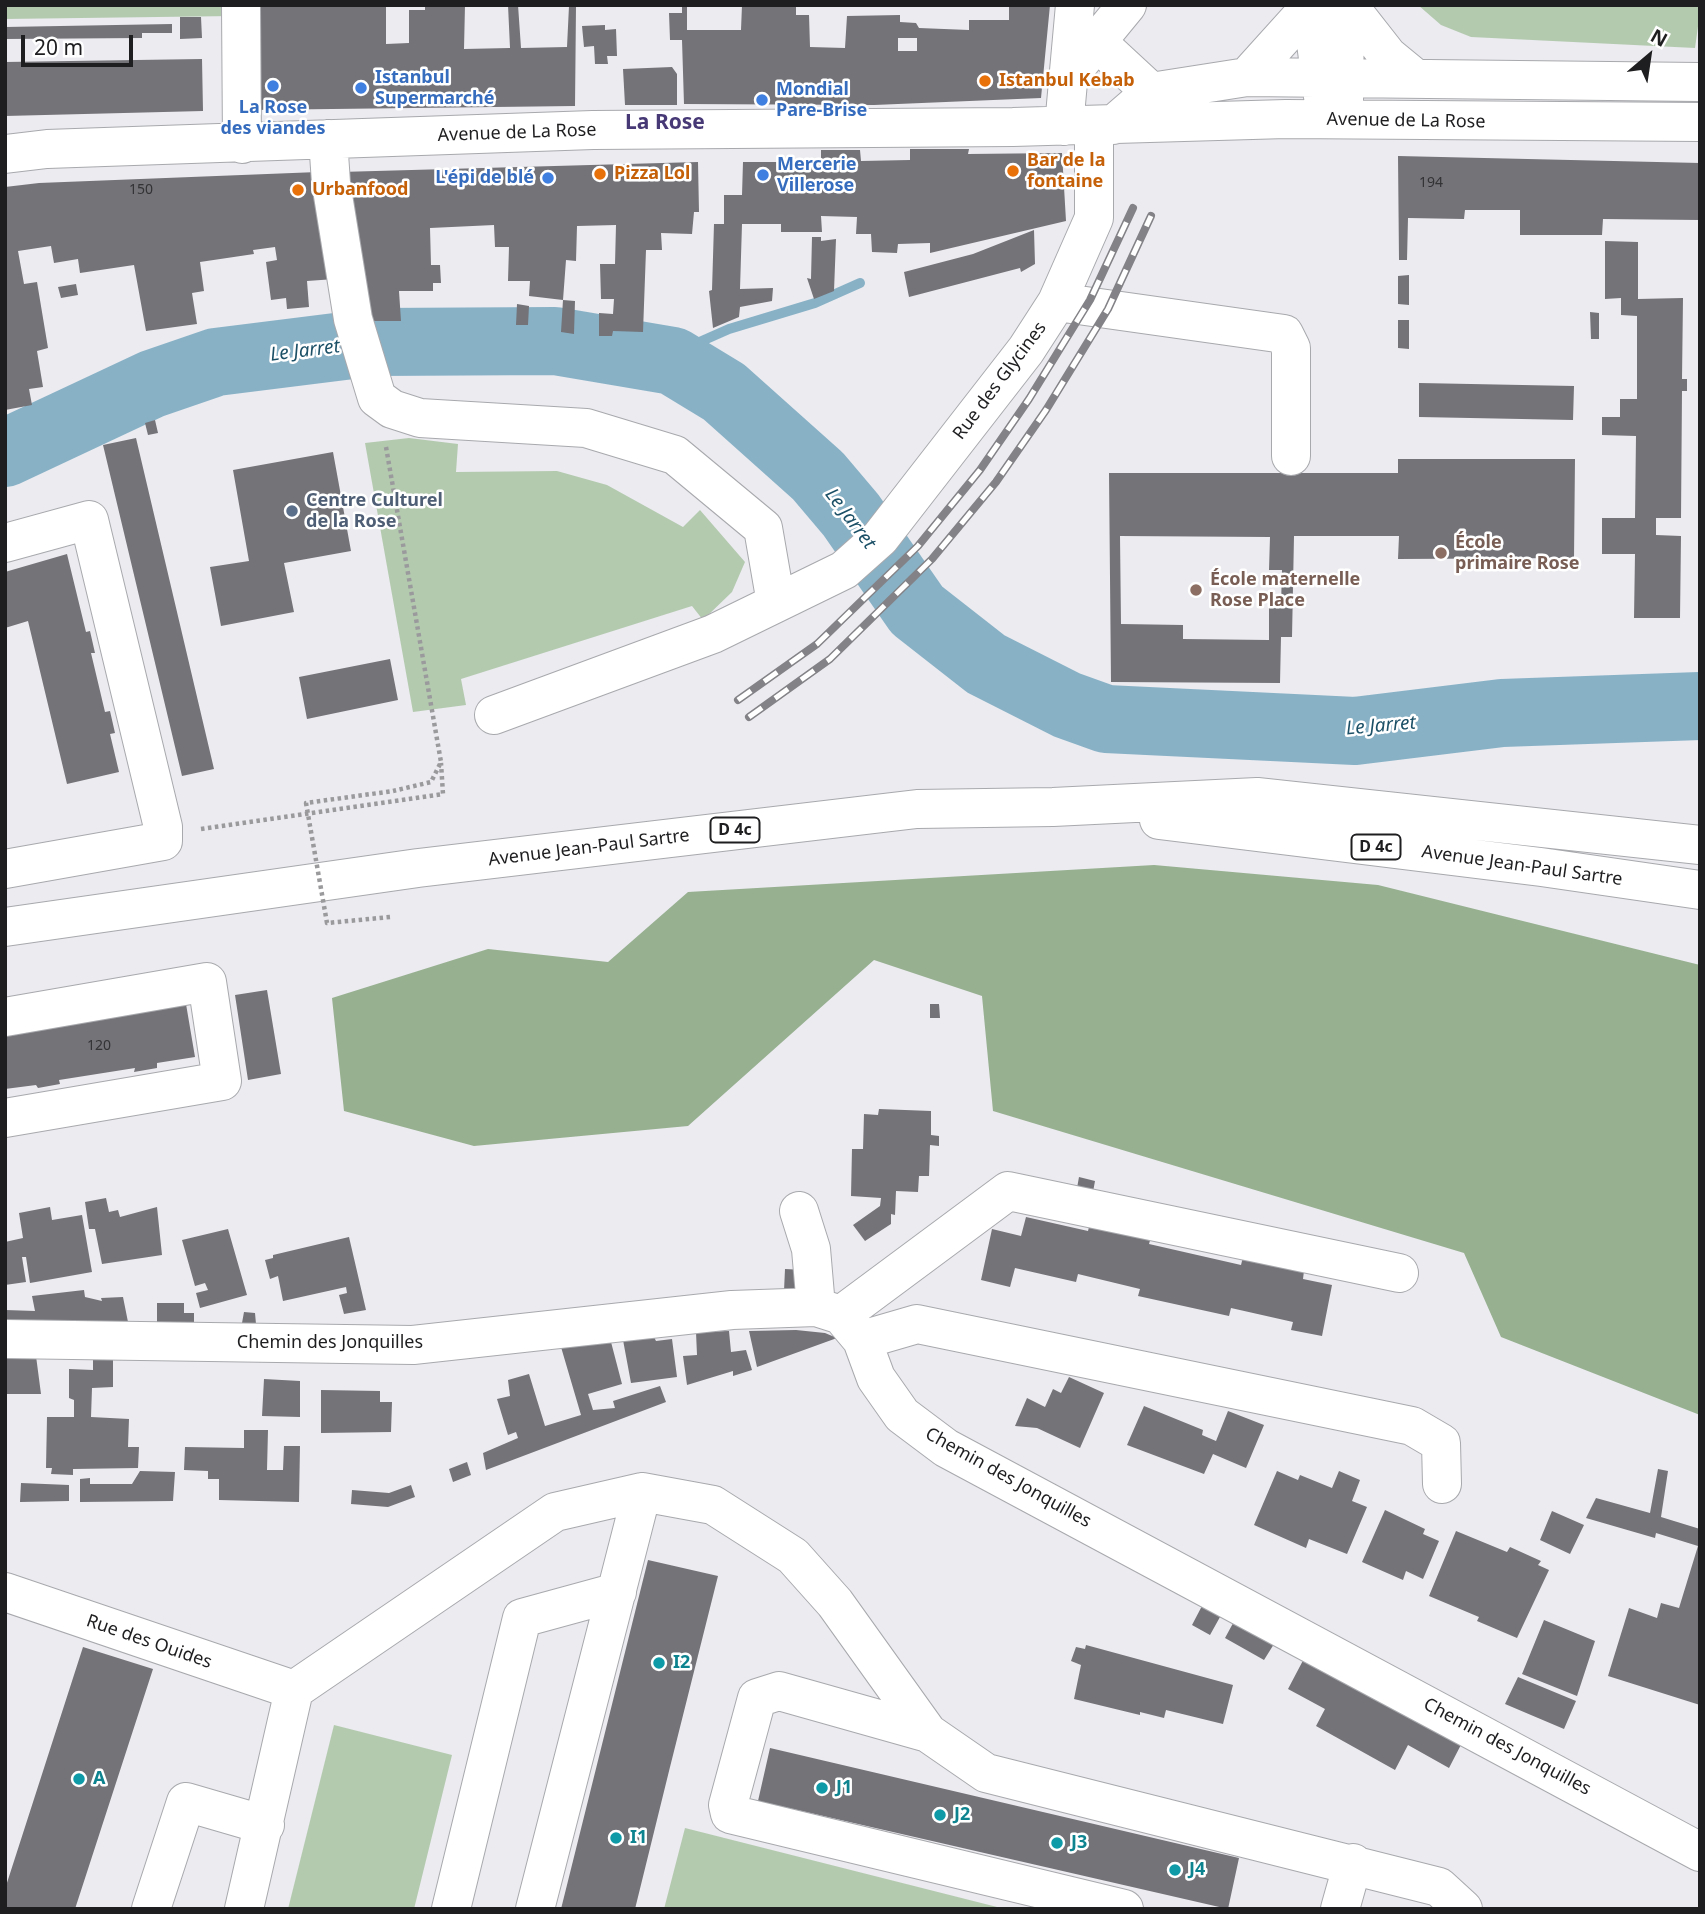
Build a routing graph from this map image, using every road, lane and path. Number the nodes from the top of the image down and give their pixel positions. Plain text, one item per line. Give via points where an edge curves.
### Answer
1 (241, 5) edge
2 (1074, 5) edge
3 (1127, 5) edge
4 (1346, 5) edge
5 (1311, 6) edge
6 (1097, 42) junction
7 (1247, 77) junction
8 (1067, 78) junction
9 (1332, 79) junction
10 (1416, 79) junction
11 (1700, 82) edge
12 (1151, 92) junction
13 (1335, 120) junction
14 (1700, 122) edge
15 (1090, 125) junction
16 (328, 139) junction
17 (242, 144) junction
18 (5, 154) edge
19 (1057, 302) junction
20 (373, 383) junction
21 (1291, 457) dead end
22 (5, 543) edge
23 (776, 603) junction
24 (494, 715) dead end
25 (441, 762) junction
26 (1053, 807) junction
27 (163, 841) junction
28 (1700, 845) edge
29 (418, 868) junction
30 (5, 869) edge
31 (1700, 890) edge
32 (390, 916) dead end
33 (5, 927) edge
34 (5, 944) edge
35 (5, 1017) edge
36 (5, 1118) edge
37 (799, 1211) dead end
38 (1399, 1273) dead end
39 (840, 1320) junction
40 (5, 1339) edge
41 (1442, 1483) dead end
42 (642, 1492) junction
43 (617, 1591) junction
44 (5, 1592) edge
45 (294, 1690) junction
46 (928, 1733) junction
47 (265, 1825) junction
48 (1700, 1853) edge
49 (1353, 1863) junction
50 (151, 1909) edge
51 (244, 1909) edge
52 (451, 1909) edge
53 (535, 1909) edge
54 (1124, 1909) edge
55 (1340, 1909) edge
56 (1463, 1909) edge

1 - 17 street
2 - 8 street, Rue des Glycines
3 - 6 street
4 - 9 street
4 - 10 street via 1388,56
5 - 7 street
5 - 9 street
6 - 8 street
6 - 12 street
7 - 9 street
7 - 12 street
8 - 15 street, Rue des Glycines
9 - 10 street
9 - 13 street
10 - 11 street
12 - 15 street
13 - 14 street, Avenue de La Rose
13 - 15 street, Avenue de La Rose
15 - 16 street, Avenue de La Rose via 593,130
15 - 19 street, Rue des Glycines via 1094,218
16 - 17 street, Avenue de La Rose
16 - 20 street via 353,319
17 - 18 street, Avenue de La Rose
19 - 21 street via 1284,334 1291,348
19 - 23 street, Rue des Glycines via 1027,350 880,538 844,570
20 - 23 street via 393,409 420,418 586,428 675,455 763,528
20 - 25 path
22 - 27 street via 89,520
23 - 24 street, Rue des Glycines via 713,634
25 - 27 path via 443,794 184,832
25 - 32 path, bridge via 431,782 306,803 327,923
26 - 28 street, Avenue Jean-Paul Sartre / D 4c via 1257,797
26 - 29 street, Avenue Jean-Paul Sartre / D 4c via 917,809
26 - 31 street, Avenue Jean-Paul Sartre / D 4c
27 - 30 street
29 - 33 street, Avenue Jean-Paul Sartre / D 4c
29 - 34 street, Avenue Jean-Paul Sartre / D 4c
35 - 36 street via 207,982 222,1082
37 - 39 street
38 - 39 street via 1008,1191
39 - 40 street, Chemin des Jonquilles via 732,1310 413,1345
39 - 41 street via 917,1324 1412,1426 1441,1443
39 - 48 street, Chemin des Jonquilles via 902,1415 946,1448
42 - 43 street
42 - 45 street via 555,1512
42 - 46 street via 713,1505 793,1556 835,1603
43 - 52 street via 522,1618
43 - 53 street
44 - 45 street, Rue des Ouides
45 - 47 street
46 - 49 street via 986,1773
46 - 54 street via 779,1691 757,1698 728,1805 730,1814
47 - 50 street via 186,1802
47 - 51 street
49 - 55 street
49 - 56 street via 1439,1887

